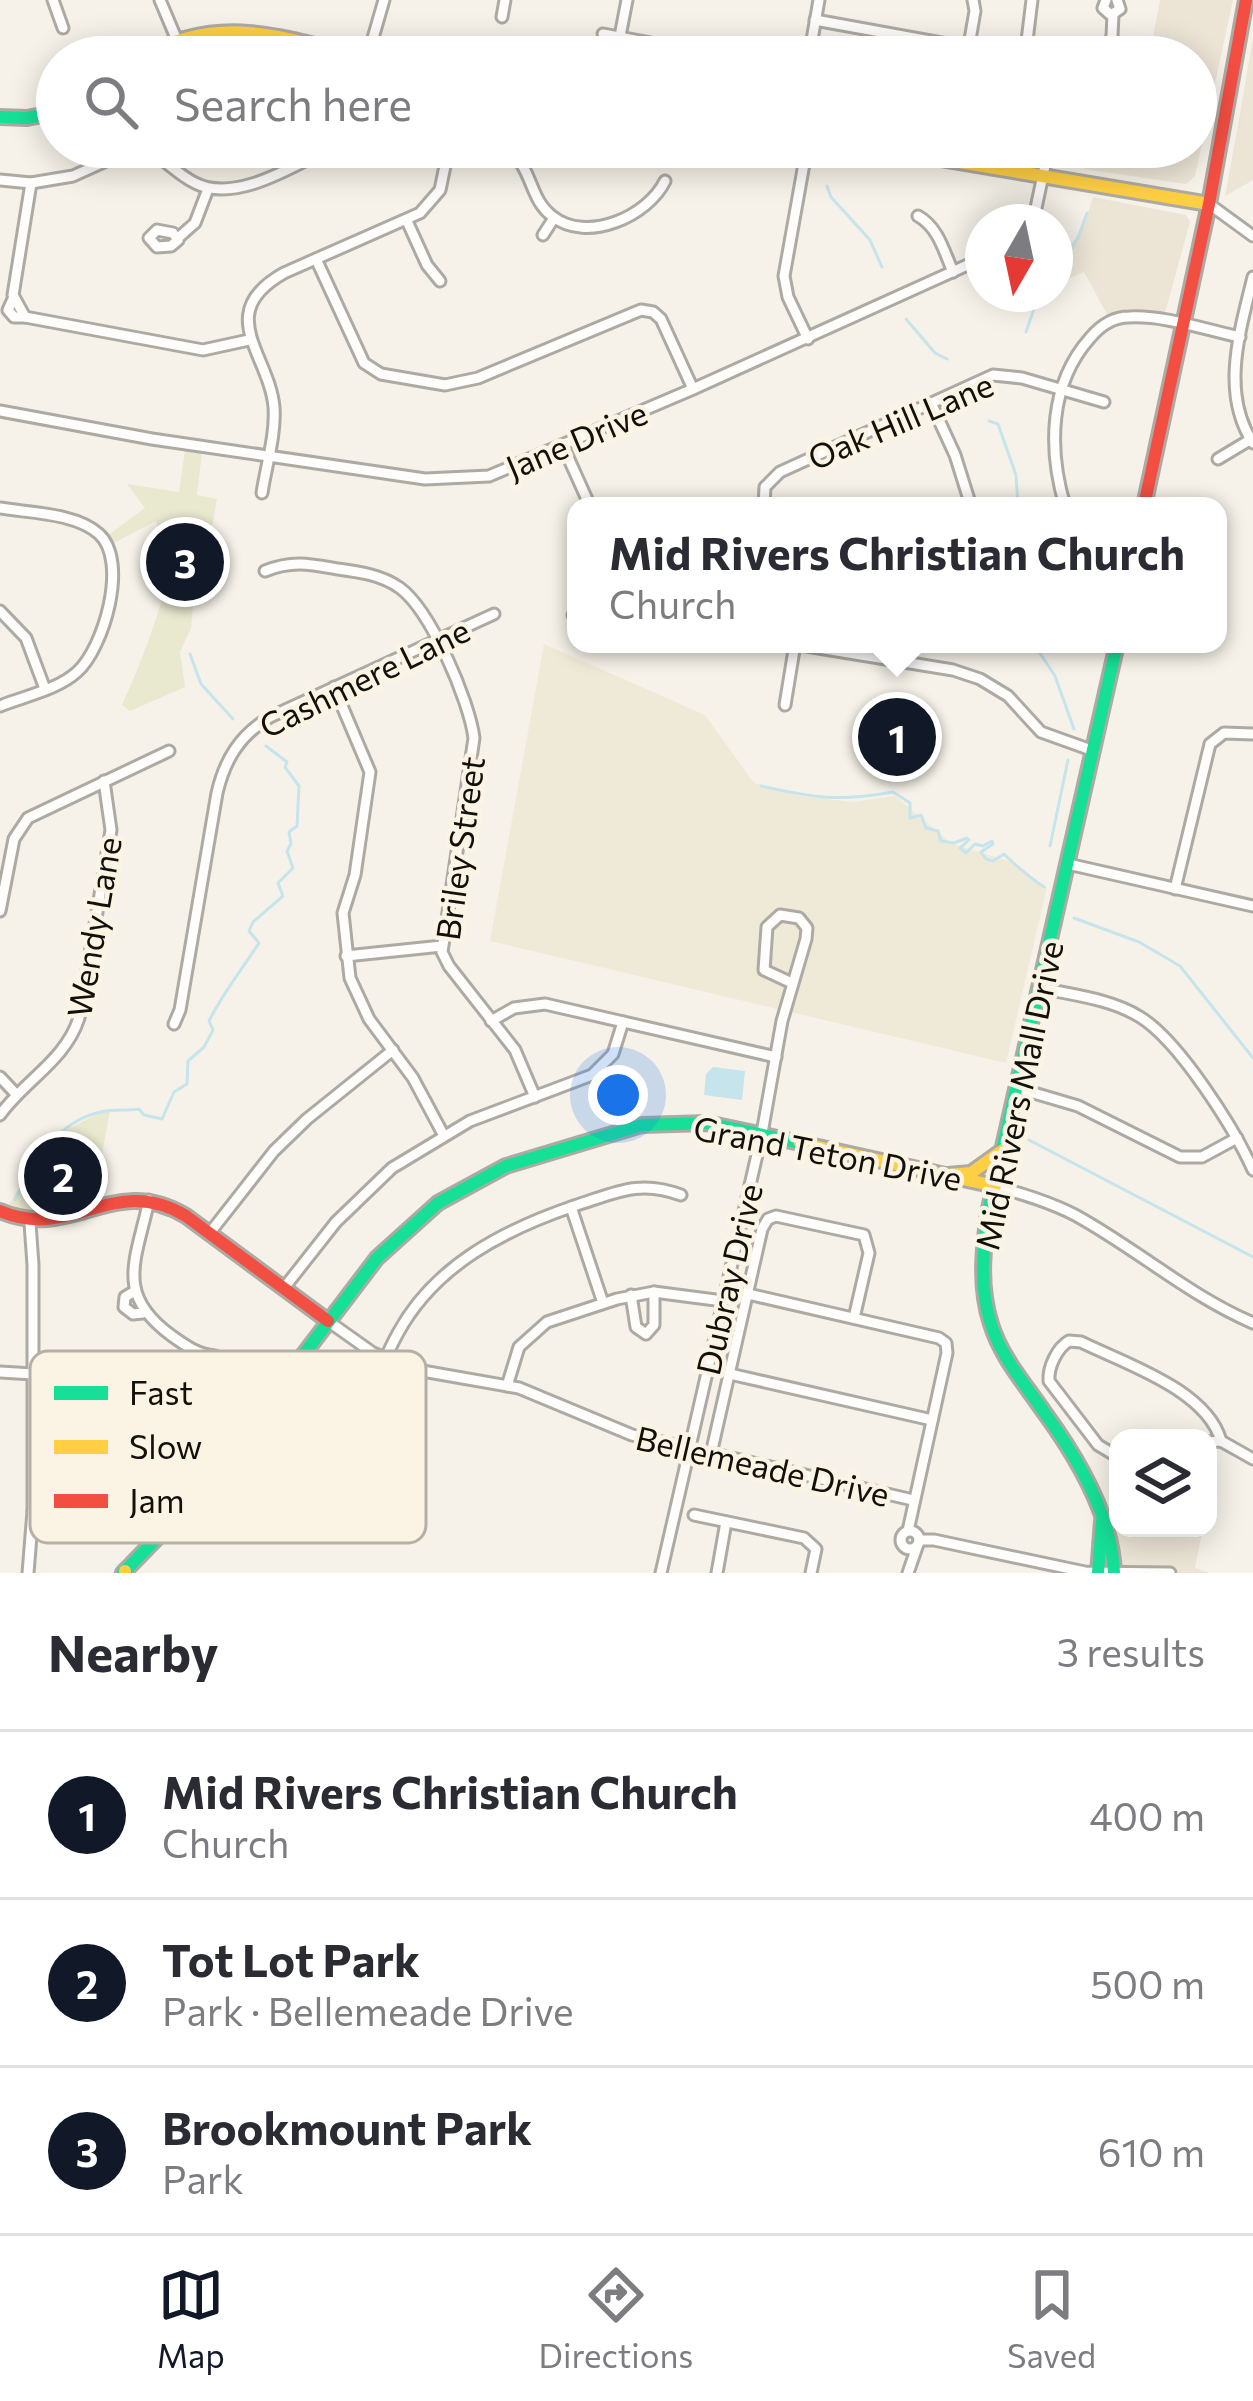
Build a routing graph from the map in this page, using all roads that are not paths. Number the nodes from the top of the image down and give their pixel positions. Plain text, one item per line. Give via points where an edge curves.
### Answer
1 (52, 0) edge
2 (160, 0) edge
3 (384, 0) edge
4 (506, 0) edge
5 (628, 0) edge
6 (819, 0) edge
7 (973, 0) edge
8 (1032, 0) edge
9 (1106, 0) edge
10 (1117, 0) edge
11 (1246, 0) edge
12 (1113, 15) junction
13 (502, 17) dead end
14 (815, 20) junction
15 (63, 28) dead end
16 (603, 34) dead end
17 (176, 36) edge
18 (183, 36) edge
19 (266, 36) edge
20 (375, 36) edge
21 (614, 36) edge
22 (620, 36) edge
23 (812, 36) edge
24 (889, 36) edge
25 (971, 36) edge
26 (1028, 36) edge
27 (1112, 36) edge
28 (36, 116) edge
29 (0, 117) edge
30 (1217, 160) edge
31 (91, 168) edge
32 (174, 168) edge
33 (285, 168) edge
34 (443, 168) edge
35 (526, 168) edge
36 (803, 168) edge
37 (1001, 168) edge
38 (1046, 168) edge
39 (1216, 168) edge
40 (1045, 175) junction
41 (0, 180) edge
42 (665, 181) dead end
43 (31, 183) junction
44 (208, 189) junction
45 (1038, 204) edge
46 (1209, 204) junction
47 (918, 216) dead end
48 (554, 218) junction
49 (407, 221) junction
50 (543, 235) dead end
51 (1253, 236) edge
52 (178, 238) dead end
53 (316, 259) junction
54 (965, 266) edge
55 (953, 272) junction
56 (1253, 277) edge
57 (440, 281) dead end
58 (1180, 325) junction
59 (1240, 337) junction
60 (808, 339) junction
61 (250, 340) junction
62 (693, 389) junction
63 (1060, 389) junction
64 (1104, 402) dead end
65 (932, 403) junction
66 (0, 411) edge
67 (1252, 440) edge
68 (563, 446) junction
69 (268, 453) junction
70 (1218, 460) dead end
71 (262, 493) dead end
72 (586, 497) edge
73 (764, 497) edge
74 (967, 497) edge
75 (1064, 497) edge
76 (1146, 497) edge
77 (0, 508) edge
78 (265, 571) dead end
79 (0, 611) edge
80 (494, 614) dead end
81 (436, 641) junction
82 (793, 653) edge
83 (848, 653) edge
84 (1115, 653) edge
85 (334, 687) junction
86 (45, 689) junction
87 (785, 705) dead end
88 (0, 706) edge
89 (1253, 734) edge
90 (169, 751) dead end
91 (1094, 751) junction
92 (104, 781) junction
93 (1069, 864) junction
94 (1175, 889) junction
95 (1253, 906) edge
96 (0, 911) edge
97 (442, 946) junction
98 (346, 956) junction
99 (792, 983) junction
100 (1040, 988) junction
101 (491, 1021) junction
102 (623, 1022) junction
103 (174, 1024) dead end
104 (393, 1050) junction
105 (776, 1057) junction
106 (0, 1077) edge
107 (1017, 1088) junction
108 (16, 1094) junction
109 (535, 1097) junction
110 (0, 1115) edge
111 (762, 1133) junction
112 (443, 1134) junction
113 (1237, 1138) junction
114 (1003, 1150) junction
115 (1253, 1170) edge
116 (948, 1175) junction
117 (995, 1186) junction
118 (681, 1195) dead end
119 (148, 1200) junction
120 (571, 1207) junction
121 (0, 1210) edge
122 (30, 1223) junction
123 (208, 1234) junction
124 (736, 1248) junction
125 (757, 1254) junction
126 (284, 1288) junction
127 (653, 1292) junction
128 (748, 1294) junction
129 (631, 1295) junction
130 (723, 1301) junction
131 (603, 1303) junction
132 (854, 1318) junction
133 (328, 1321) junction
134 (1253, 1323) edge
135 (33, 1351) edge
136 (195, 1351) edge
137 (305, 1351) edge
138 (373, 1351) edge
139 (391, 1351) edge
140 (426, 1372) edge
141 (730, 1374) junction
142 (507, 1386) junction
143 (932, 1420) junction
144 (1216, 1429) edge
145 (1233, 1430) dead end
146 (1217, 1431) edge
147 (1217, 1441) edge
148 (1221, 1441) junction
149 (689, 1449) junction
150 (1109, 1451) edge
151 (711, 1454) junction
152 (1253, 1459) edge
153 (914, 1500) junction
154 (694, 1515) dead end
155 (1102, 1521) junction
156 (727, 1522) junction
157 (908, 1531) junction
158 (918, 1542) junction
159 (30, 1543) edge
160 (153, 1543) edge
161 (903, 1546) junction
162 (125, 1572) edge
163 (1098, 1572) edge
164 (28, 1573) edge
165 (661, 1573) edge
166 (717, 1573) edge
167 (812, 1573) edge
168 (906, 1573) edge
169 (1114, 1573) edge
170 (1170, 1573) edge

1 - 15 street
2 - 17 street
3 - 20 street
4 - 13 street
5 - 22 street
6 - 14 street
7 - 25 street
8 - 26 street
9 - 12 street via 1104,10
10 - 12 street
11 - 30 main road
12 - 27 street
14 - 23 street
14 - 24 street
16 - 21 street
18 - 19 main road via 235,29
28 - 29 main road
31 - 43 street
32 - 44 street
33 - 44 street via 244,186
34 - 49 street via 434,200
35 - 48 street
36 - 60 street via 784,277
37 - 40 main road
38 - 40 street
39 - 46 main road
40 - 45 street
40 - 46 main road
41 - 43 street
42 - 48 street via 656,200 613,223
43 - 61 street via 13,298 25,317 203,350
44 - 52 street via 195,223
46 - 51 street
46 - 58 main road
47 - 55 street via 937,234
48 - 50 street
49 - 53 street
49 - 57 street
53 - 61 street via 263,286 250,308
53 - 62 street via 358,356 381,374 462,384 641,310 662,320
54 - 55 street, Jane Drive
55 - 60 street, Jane Drive
56 - 59 street
58 - 59 street
58 - 63 street via 1128,316 1100,326
58 - 76 main road
59 - 67 street via 1233,392
60 - 62 street, Jane Drive
61 - 69 street via 274,403
62 - 68 street, Jane Drive
63 - 64 street, Oak Hill Lane
63 - 65 street, Oak Hill Lane via 993,375
63 - 75 street via 1055,417
65 - 73 street, Oak Hill Lane via 780,472
65 - 74 street
66 - 69 street, Jane Drive
67 - 70 street
68 - 69 street, Jane Drive via 489,476 443,480
68 - 72 street
69 - 71 street
77 - 86 street via 99,534 116,572 92,651 76,672
78 - 81 street, Briley Street via 293,561 383,579 416,604
79 - 86 street via 26,638
80 - 81 street, Cashmere Lane
81 - 85 street, Cashmere Lane
81 - 97 street, Briley Street via 470,717 474,750
82 - 87 street
83 - 91 street via 980,679 1041,732
84 - 91 main road, Mid Rivers Mall Drive
85 - 98 street via 370,772 343,913
85 - 103 street, Cashmere Lane via 255,726 229,757
86 - 88 street
89 - 94 street via 1224,733 1210,744
90 - 92 street
91 - 93 main road, Mid Rivers Mall Drive
92 - 96 street via 21,827
92 - 108 street, Wendy Lane via 111,830 79,1018 67,1047
93 - 94 street
93 - 100 main road, Mid Rivers Mall Drive
94 - 95 street
97 - 98 street
97 - 101 street, Briley Street
98 - 104 street via 362,1007
99 - 99 street, Dubray Drive via 807,934 793,915 777,916 766,927 764,970
99 - 105 street, Dubray Drive
100 - 107 main road, Mid Rivers Mall Drive
100 - 113 street via 1148,1022
101 - 102 street via 529,1003
101 - 109 street, Briley Street
102 - 105 street
102 - 109 street via 600,1069
104 - 112 street
104 - 123 street via 291,1135
105 - 111 street, Dubray Drive
106 - 108 street
107 - 113 street via 1078,1106 1180,1157 1202,1156
107 - 114 main road, Mid Rivers Mall Drive
108 - 110 street, Wendy Lane
109 - 112 street
111 - 116 main road, Grand Teton Drive
111 - 124 street, Dubray Drive
111 - 133 main road, Grand Teton Drive via 642,1125 506,1166 419,1217
112 - 126 street via 370,1186
113 - 115 street
114 - 116 main road via 971,1173
114 - 117 main road, Mid Rivers Mall Drive
116 - 117 main road, Grand Teton Drive
117 - 134 street, Grand Teton Drive via 1079,1218 1198,1297
117 - 155 main road, Mid Rivers Mall Drive via 982,1254 991,1324 1010,1368 1085,1476
118 - 120 street via 647,1185
119 - 122 main road
119 - 123 main road, Bellemeade Drive
119 - 136 street via 135,1291 143,1313
120 - 131 street
120 - 139 street via 511,1230 463,1261 408,1317
121 - 122 main road
122 - 135 street
123 - 126 main road, Bellemeade Drive
124 - 125 street
124 - 130 street, Dubray Drive
125 - 128 street
125 - 132 street via 776,1216 864,1235 869,1252
126 - 133 main road, Bellemeade Drive
127 - 129 street
127 - 129 street via 654,1325 646,1334
127 - 130 street
128 - 132 street
128 - 141 street
129 - 131 street
130 - 149 street, Dubray Drive
131 - 142 street via 529,1335
132 - 143 street via 946,1343
133 - 137 main road, Grand Teton Drive
133 - 138 street, Bellemeade Drive
140 - 142 street, Bellemeade Drive
141 - 143 street
141 - 151 street
142 - 149 street, Bellemeade Drive via 632,1436
143 - 153 street
144 - 150 street via 1193,1400 1069,1341 1049,1381
145 - 148 street
146 - 148 street
147 - 148 street
148 - 152 street
149 - 151 street, Bellemeade Drive
149 - 165 street, Dubray Drive
151 - 153 street, Bellemeade Drive
153 - 157 street
154 - 156 street
155 - 163 main road, Mid Rivers Mall Drive
155 - 169 main road, Mid Rivers Mall Drive via 1114,1544
156 - 166 street
156 - 167 street via 813,1543
157 - 158 street
157 - 161 street
158 - 161 street
158 - 163 street
158 - 168 street
159 - 164 street
160 - 162 main road, Grand Teton Drive
161 - 168 street
163 - 169 street
169 - 170 street

